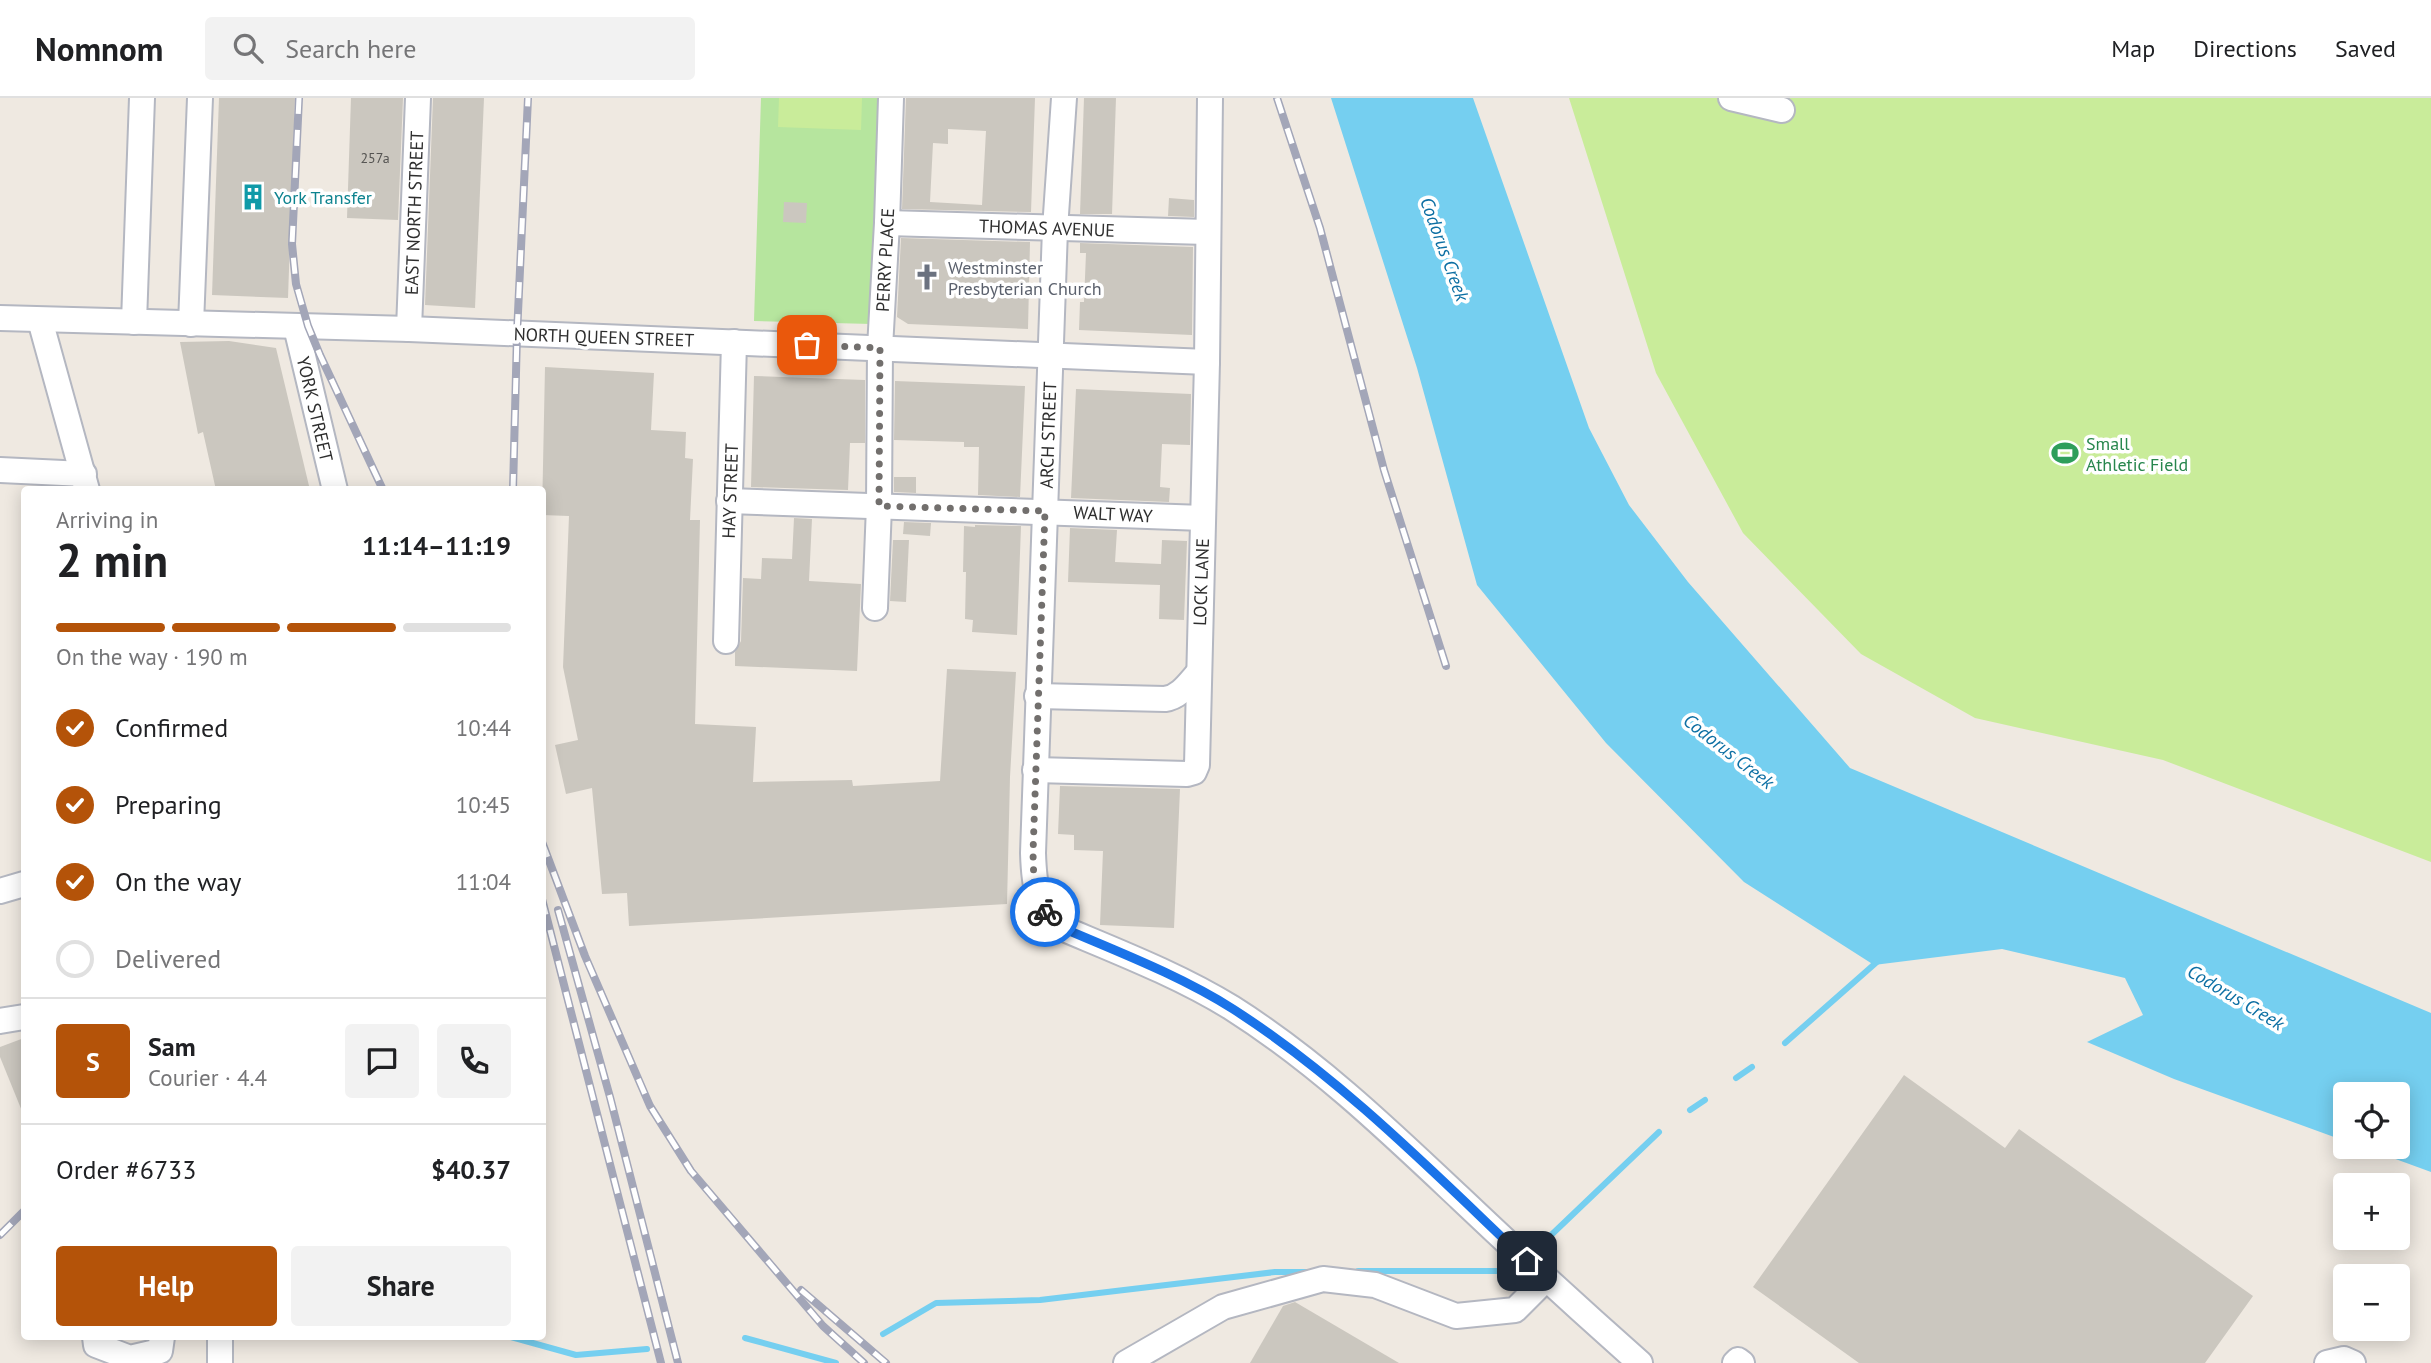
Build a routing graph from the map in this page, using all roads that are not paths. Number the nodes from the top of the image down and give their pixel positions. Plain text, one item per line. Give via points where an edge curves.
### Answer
1 (142, 98) edge
2 (200, 98) edge
3 (418, 98) edge
4 (891, 98) edge
5 (1064, 98) edge
6 (1210, 98) edge
7 (1731, 98) edge
8 (1782, 110) dead end
9 (887, 223) junction
10 (1055, 229) junction
11 (1208, 232) junction
12 (0, 318) edge
13 (40, 320) junction
14 (134, 322) junction
15 (191, 324) junction
16 (296, 327) junction
17 (410, 329) junction
18 (734, 342) junction
19 (880, 348) junction
20 (1051, 356) junction
21 (1207, 362) junction
22 (0, 470) edge
23 (86, 482) edge
24 (334, 486) edge
25 (729, 501) junction
26 (879, 506) junction
27 (1045, 511) junction
28 (1203, 518) junction
29 (875, 608) dead end
30 (726, 641) dead end
31 (1198, 673) junction
32 (1038, 696) junction
33 (1035, 770) junction
34 (21, 885) edge
35 (0, 891) edge
36 (21, 1018) edge
37 (0, 1021) edge
38 (1546, 1279) junction
39 (95, 1340) edge
40 (162, 1340) edge
41 (220, 1340) edge
42 (220, 1363) edge
43 (1126, 1363) edge
44 (1640, 1363) edge
45 (1735, 1363) edge
46 (1742, 1363) edge
47 (2327, 1363) edge
48 (2353, 1363) edge

1 - 14 street
2 - 15 street
3 - 17 street, EAST NORTH STREET
4 - 9 street, PERRY PLACE
5 - 10 street, ARCH STREET
6 - 11 street, LOCK LANE
7 - 8 street
9 - 10 street, THOMAS AVENUE
9 - 19 street, PERRY PLACE
10 - 11 street, THOMAS AVENUE
10 - 20 street, ARCH STREET
11 - 21 street, LOCK LANE
12 - 13 street, NORTH QUEEN STREET
13 - 14 street, NORTH QUEEN STREET
13 - 23 street
14 - 15 street, NORTH QUEEN STREET
15 - 16 street, NORTH QUEEN STREET
16 - 17 street, NORTH QUEEN STREET
16 - 24 street, YORK STREET
17 - 18 street, NORTH QUEEN STREET
18 - 19 street, NORTH QUEEN STREET
18 - 25 street, HAY STREET
19 - 20 street, NORTH QUEEN STREET
19 - 26 street, PERRY PLACE
20 - 21 street, NORTH QUEEN STREET
20 - 27 street, ARCH STREET
21 - 28 street, LOCK LANE
22 - 23 street
25 - 26 street, WALT WAY
25 - 30 street, HAY STREET
26 - 27 street, WALT WAY
26 - 29 street, PERRY PLACE
27 - 28 street, WALT WAY
27 - 32 street, ARCH STREET
28 - 31 street, LOCK LANE
31 - 32 street via 1181,692 1166,699
31 - 33 street, LOCK LANE via 1194,772
32 - 33 street, ARCH STREET
33 - 38 street, ARCH STREET via 1034,885 1052,921 1220,1002 1290,1049 1356,1100
34 - 35 street
36 - 37 street
38 - 43 street via 1515,1310 1456,1316 1376,1285 1323,1279 1223,1307
38 - 44 street
39 - 40 street via 96,1345 130,1358 160,1351
41 - 42 street
45 - 46 street
47 - 48 street via 2344,1359

